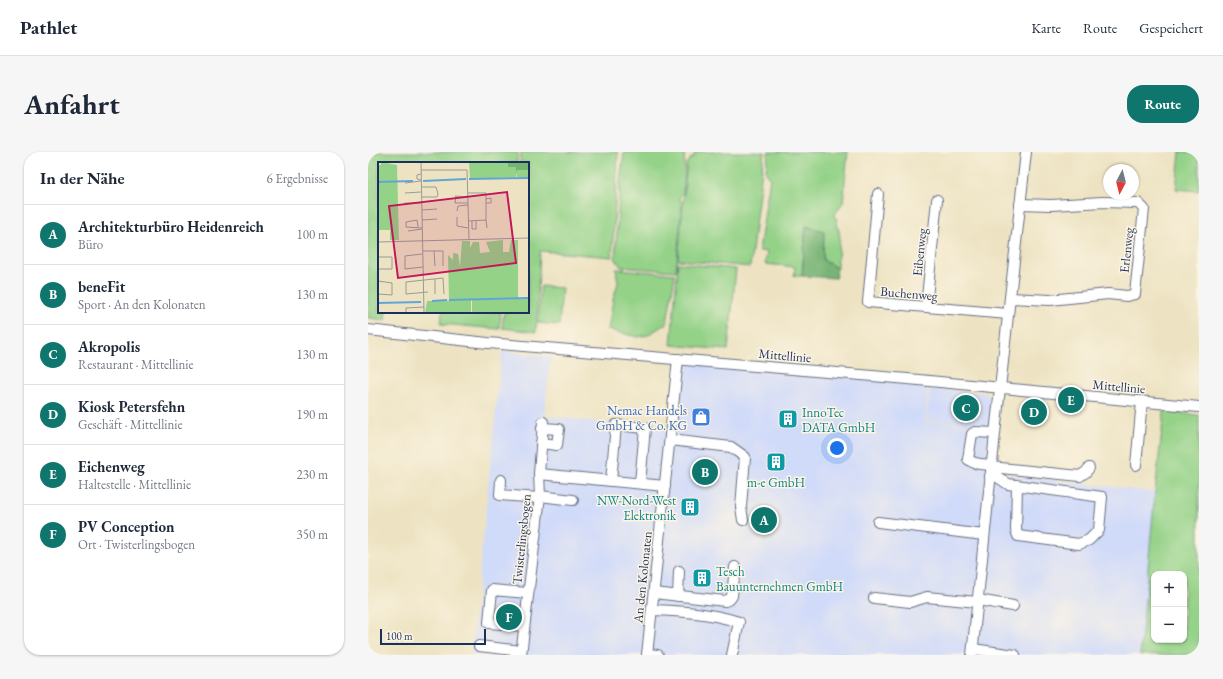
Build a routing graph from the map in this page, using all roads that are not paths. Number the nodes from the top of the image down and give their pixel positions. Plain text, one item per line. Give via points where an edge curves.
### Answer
1 (1026, 152) edge
2 (878, 194) dead end
3 (937, 200) dead end
4 (1020, 204) junction
5 (1010, 298) junction
6 (926, 307) junction
7 (1008, 314) junction
8 (368, 330) edge
9 (678, 359) junction
10 (999, 388) junction
11 (1142, 401) junction
12 (1199, 407) edge
13 (611, 432) dead end
14 (994, 433) junction
15 (670, 440) junction
16 (541, 443) junction
17 (1136, 465) dead end
18 (1089, 468) dead end
19 (991, 469) junction
20 (539, 474) junction
21 (501, 480) dead end
22 (609, 480) junction
23 (640, 483) junction
24 (665, 486) junction
25 (1017, 486) junction
26 (540, 497) junction
27 (573, 500) dead end
28 (743, 520) dead end
29 (878, 522) dead end
30 (984, 535) junction
31 (735, 567) dead end
32 (679, 571) dead end
33 (528, 593) junction
34 (654, 593) junction
35 (678, 596) junction
36 (874, 598) dead end
37 (978, 601) junction
38 (1013, 606) dead end
39 (652, 610) junction
40 (524, 626) junction
41 (479, 646) dead end
42 (972, 652) edge
43 (521, 653) edge
44 (651, 655) edge
45 (732, 655) edge
46 (1015, 655) edge

1 - 4 street
2 - 6 street, Buchenweg via 868,302
3 - 6 street, Eibenweg
4 - 5 street
4 - 5 street, Erlenweg via 1051,206 1103,202 1138,204 1144,209 1135,294 1050,300
5 - 7 street
6 - 7 street, Buchenweg
7 - 10 street
8 - 9 street, Mittellinie
9 - 10 street, Mittellinie
9 - 15 street, An den Kolonaten
10 - 11 street, Mittellinie
10 - 14 street
11 - 12 street, Mittellinie
11 - 17 street
13 - 22 street
14 - 19 street
14 - 19 street via 972,434 968,459
15 - 24 street, An den Kolonaten
15 - 28 street via 731,447 745,457
16 - 16 street, Twisterlingsbogen via 542,425 559,429 557,445
16 - 20 street, Twisterlingsbogen
18 - 19 street via 1080,476
19 - 25 street via 1008,484
19 - 30 street
20 - 22 street
20 - 26 street, Twisterlingsbogen
21 - 26 street via 500,495
22 - 23 street
22 - 23 street via 616,425 644,428
23 - 24 street
24 - 34 street, An den Kolonaten
25 - 25 street via 1018,536 1079,544 1089,540 1099,530 1102,497
26 - 27 street
26 - 33 street, Twisterlingsbogen
29 - 30 street
30 - 37 street
31 - 35 street via 730,599 726,601
32 - 35 street
33 - 40 street, Twisterlingsbogen
33 - 40 street via 492,590 489,623
34 - 35 street
34 - 39 street, An den Kolonaten
36 - 37 street via 910,602 927,597
37 - 38 street
37 - 42 street
39 - 44 street, An den Kolonaten
39 - 45 street via 717,615 739,622
40 - 43 street, Twisterlingsbogen
41 - 43 street
42 - 46 street

